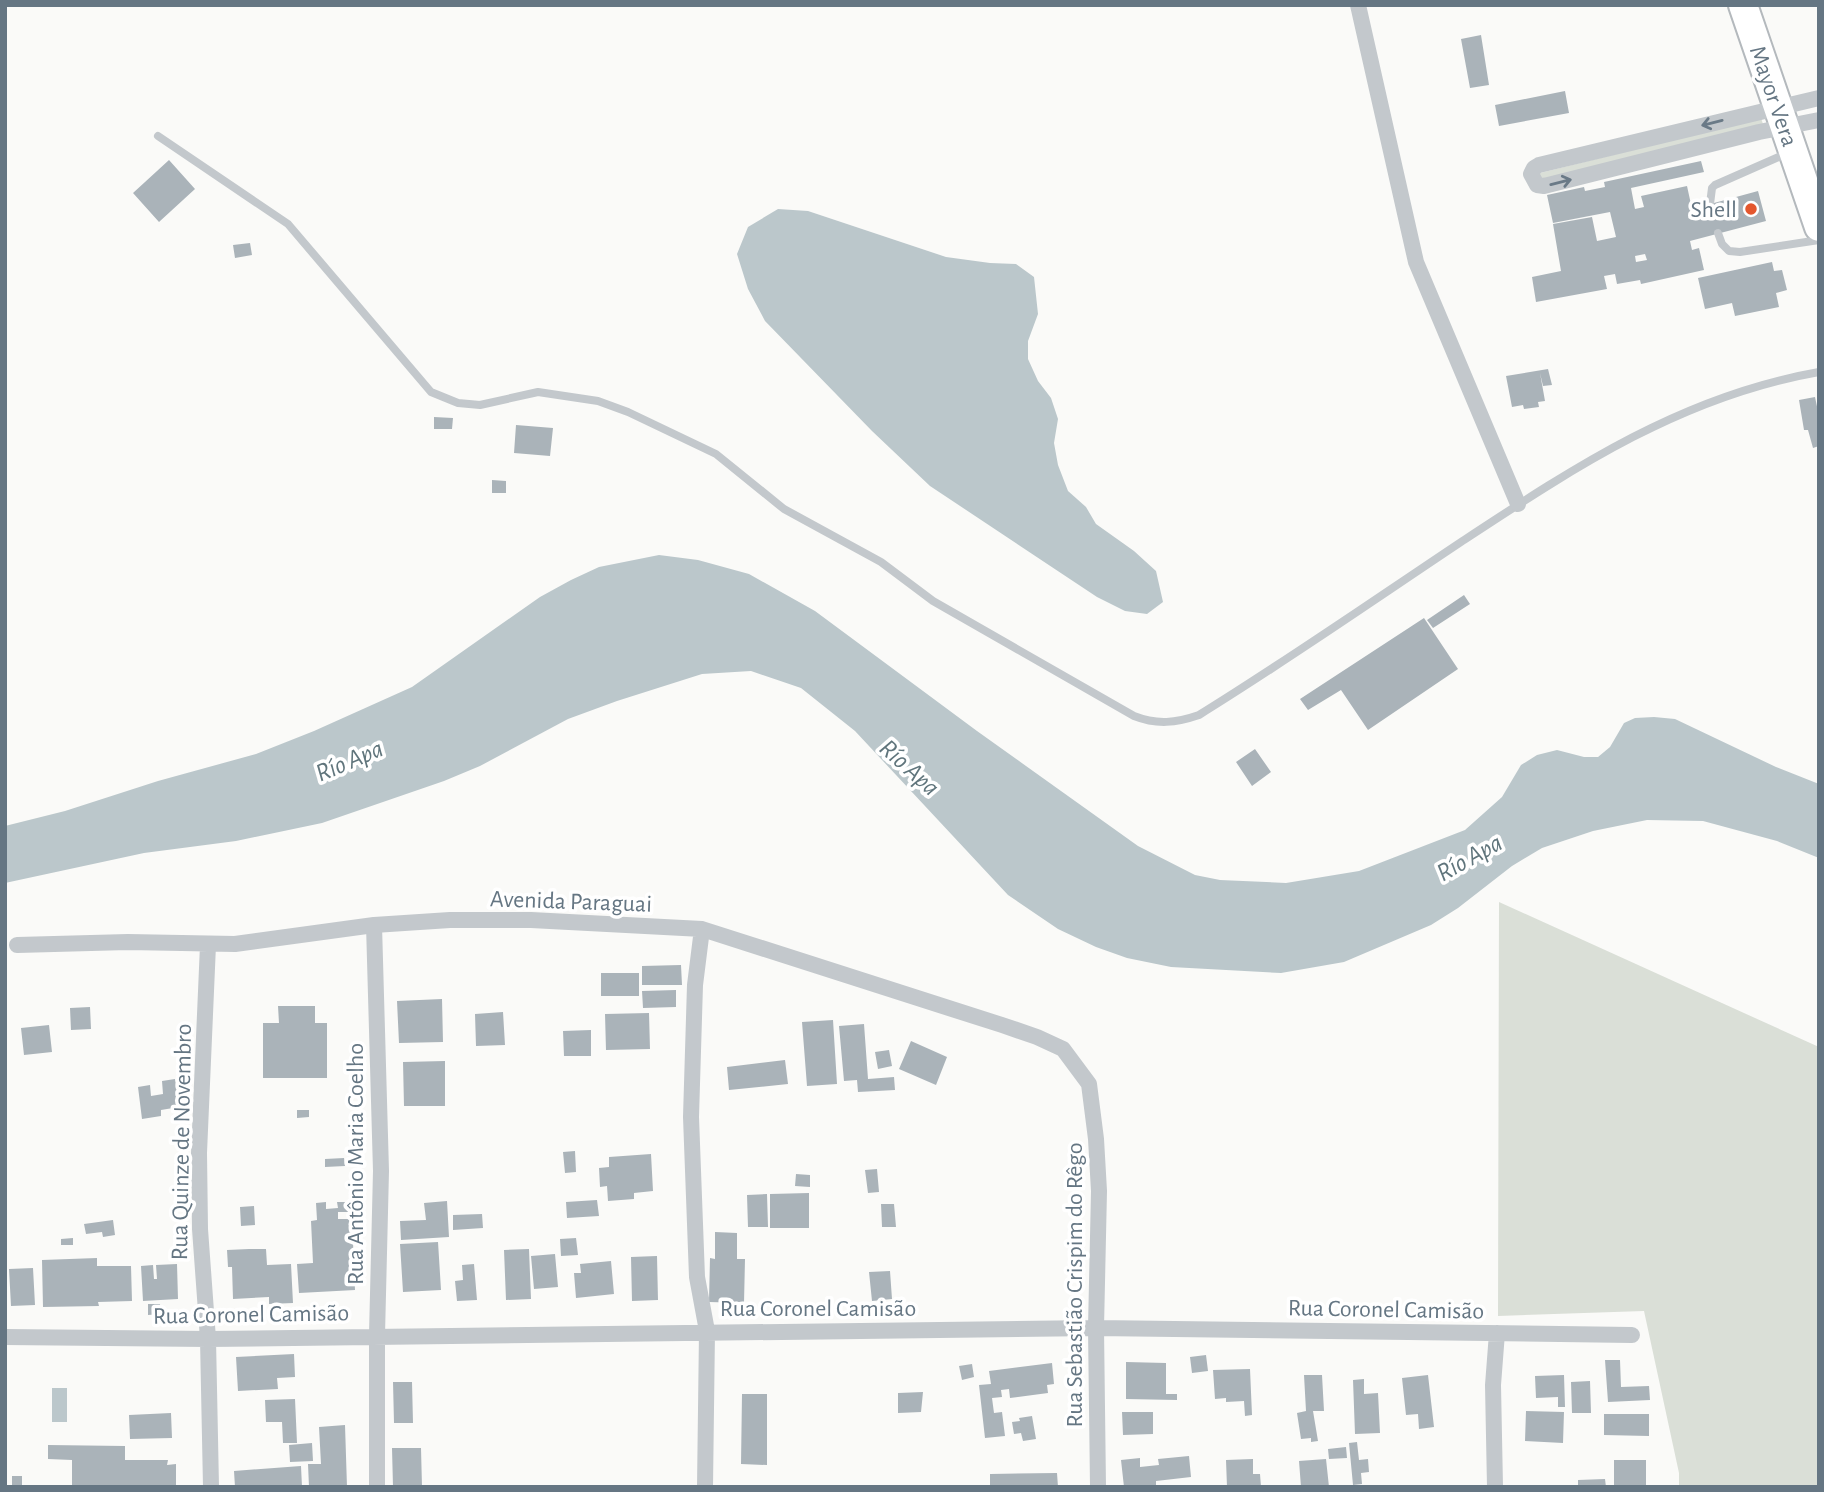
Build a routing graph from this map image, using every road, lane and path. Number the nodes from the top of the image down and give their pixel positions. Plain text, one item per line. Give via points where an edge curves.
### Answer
1 (1358, 5) edge
2 (1743, 5) edge
3 (1819, 98) edge
4 (1819, 120) edge
5 (1785, 128) junction
6 (158, 136) dead end
7 (1710, 204) dead end
8 (1819, 227) edge
9 (1718, 233) dead end
10 (1819, 240) edge
11 (1819, 372) edge
12 (1518, 505) junction
13 (374, 925) junction
14 (702, 929) junction
15 (17, 945) dead end
16 (208, 945) junction
17 (1089, 1084) joint
18 (1096, 1328) junction
19 (707, 1331) junction
20 (1497, 1333) junction
21 (377, 1335) junction
22 (1632, 1335) dead end
23 (5, 1337) edge
24 (208, 1339) junction
25 (211, 1487) edge
26 (377, 1487) edge
27 (705, 1487) edge
28 (1098, 1487) edge
29 (1495, 1487) edge

1 - 12 street via 1416,262
2 - 5 highway, Mayor Vera
3 - 5 street
4 - 5 street
5 -> 5 street via 1539,165 1531,174 1537,185 1544,186
5 - 7 lane via 1712,188
5 - 8 highway, Mayor Vera
6 - 12 lane via 288,223 431,392 458,403 480,405 538,392 598,401 628,412 716,454 784,509 881,562 933,601 1145,720 1170,723 1199,715
9 - 10 lane via 1729,251 1740,252
11 - 12 lane via 1729,394 1685,412 1626,440
13 - 14 street, Avenida Paraguai via 531,920
13 - 16 street, Avenida Paraguai
13 - 21 street, Rua Antônio Maria Coelho via 381,1171
14 - 17 street, Avenida Paraguai via 1037,1037 1063,1049
14 - 19 street via 695,985 691,1129 697,1278
15 - 16 street, Avenida Paraguai
16 - 24 street, Rua Quinze de Novembro via 199,1153
17 - 18 street, Rua Sebastião Crispim do Rêgo via 1099,1191
18 - 19 street, Rua Coronel Camisão
18 - 20 street, Rua Coronel Camisão
18 - 28 street, Rua Sebastião Crispim do Rêgo
19 - 21 street, Rua Coronel Camisão
19 - 27 street
20 - 22 street, Rua Coronel Camisão
20 - 29 street
21 - 24 street, Rua Coronel Camisão
21 - 26 street, Rua Antônio Maria Coelho
23 - 24 street, Rua Coronel Camisão
24 - 25 street, Rua Quinze de Novembro

